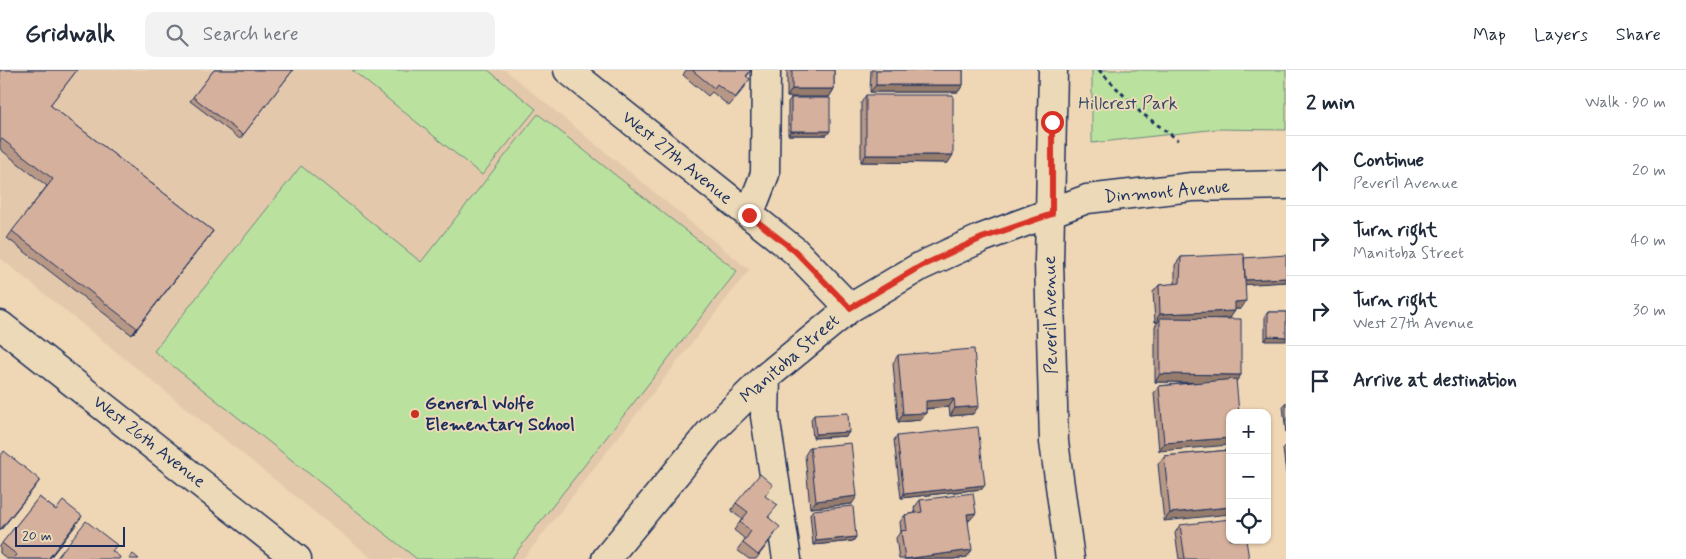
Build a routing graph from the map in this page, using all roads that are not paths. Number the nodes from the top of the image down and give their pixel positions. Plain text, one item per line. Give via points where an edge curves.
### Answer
1 (568, 70) edge
2 (766, 70) edge
3 (1052, 70) edge
4 (1286, 185) edge
5 (1052, 214) junction
6 (749, 215) junction
7 (850, 308) junction
8 (0, 325) edge
9 (766, 377) junction
10 (297, 559) edge
11 (606, 559) edge
12 (787, 559) edge
13 (1070, 559) edge

1 - 6 street, West 27th Avenue
2 - 6 street via 765,174
3 - 5 street, Peveril Avenue
4 - 5 street, Dinmont Avenue via 1192,187 1113,195 1087,199
5 - 7 street, Manitoba Street via 982,238 921,266
5 - 13 street, Peveril Avenue via 1049,262 1054,442
6 - 7 street, West 27th Avenue via 795,251
7 - 9 street, Manitoba Street
8 - 10 street, West 26th Avenue
9 - 11 street, Manitoba Street via 710,432
9 - 12 street via 765,416

